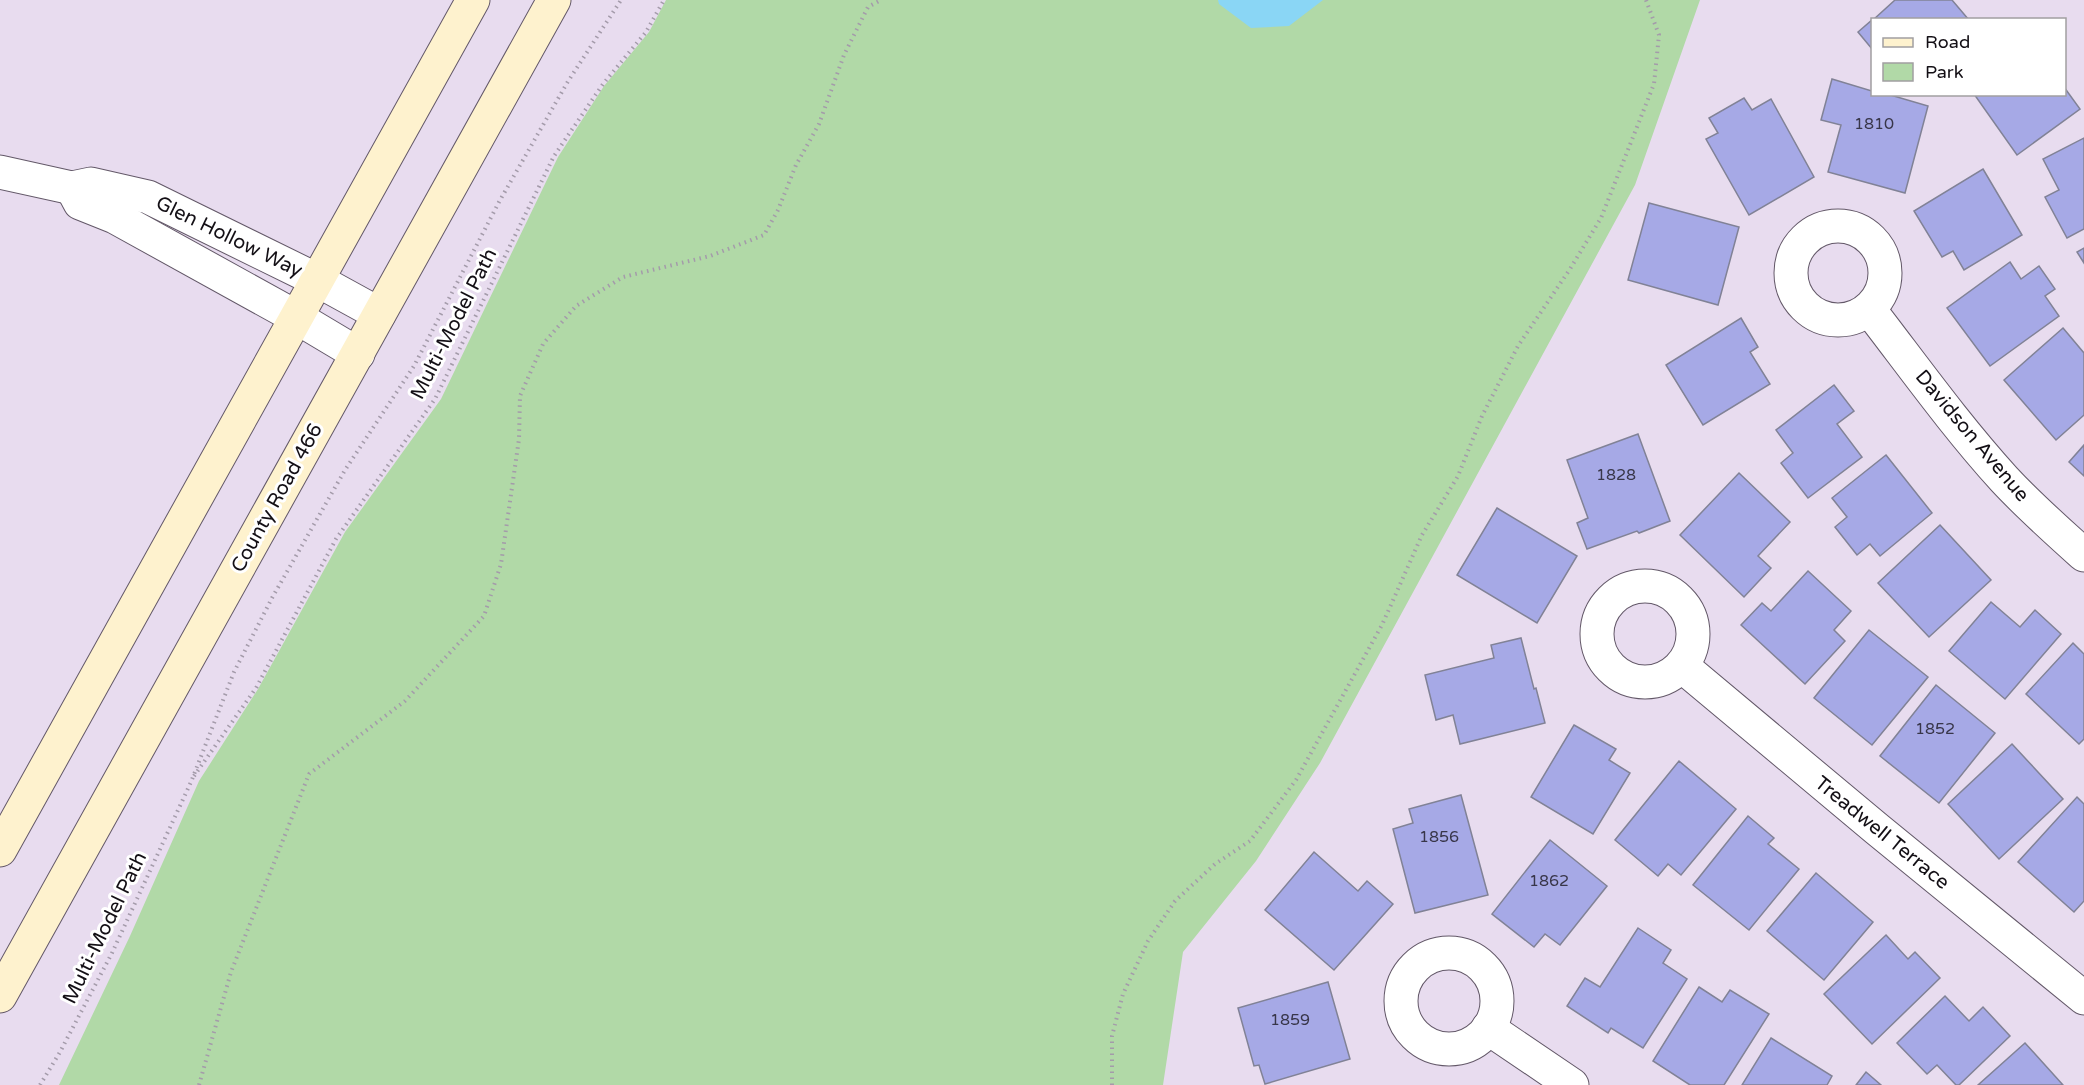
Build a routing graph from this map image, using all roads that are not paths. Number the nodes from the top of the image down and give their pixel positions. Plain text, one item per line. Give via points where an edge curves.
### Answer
1 (473, 0) edge
2 (554, 0) edge
3 (0, 172) edge
4 (72, 188) junction
5 (317, 280) junction
6 (1869, 309) dead end
7 (379, 314) junction
8 (296, 317) junction
9 (358, 354) junction
10 (2084, 555) edge
11 (1682, 666) dead end
12 (0, 850) edge
13 (0, 996) edge
14 (2084, 998) edge
15 (1488, 1028) dead end
16 (1572, 1085) edge

1 - 5 main road
2 - 7 main road, County Road 466
3 - 4 street, Glen Hollow Way
4 - 5 street, Glen Hollow Way via 91,184 148,197
4 - 8 street, Glen Hollow Way via 80,203 115,217
5 - 7 street, Glen Hollow Way
5 - 8 main road
6 - 10 street, Davidson Avenue via 2004,478
7 - 9 main road, County Road 466
8 - 9 street, Glen Hollow Way
8 - 12 main road
9 - 13 main road, County Road 466
11 - 14 street, Treadwell Terrace
15 - 16 street

